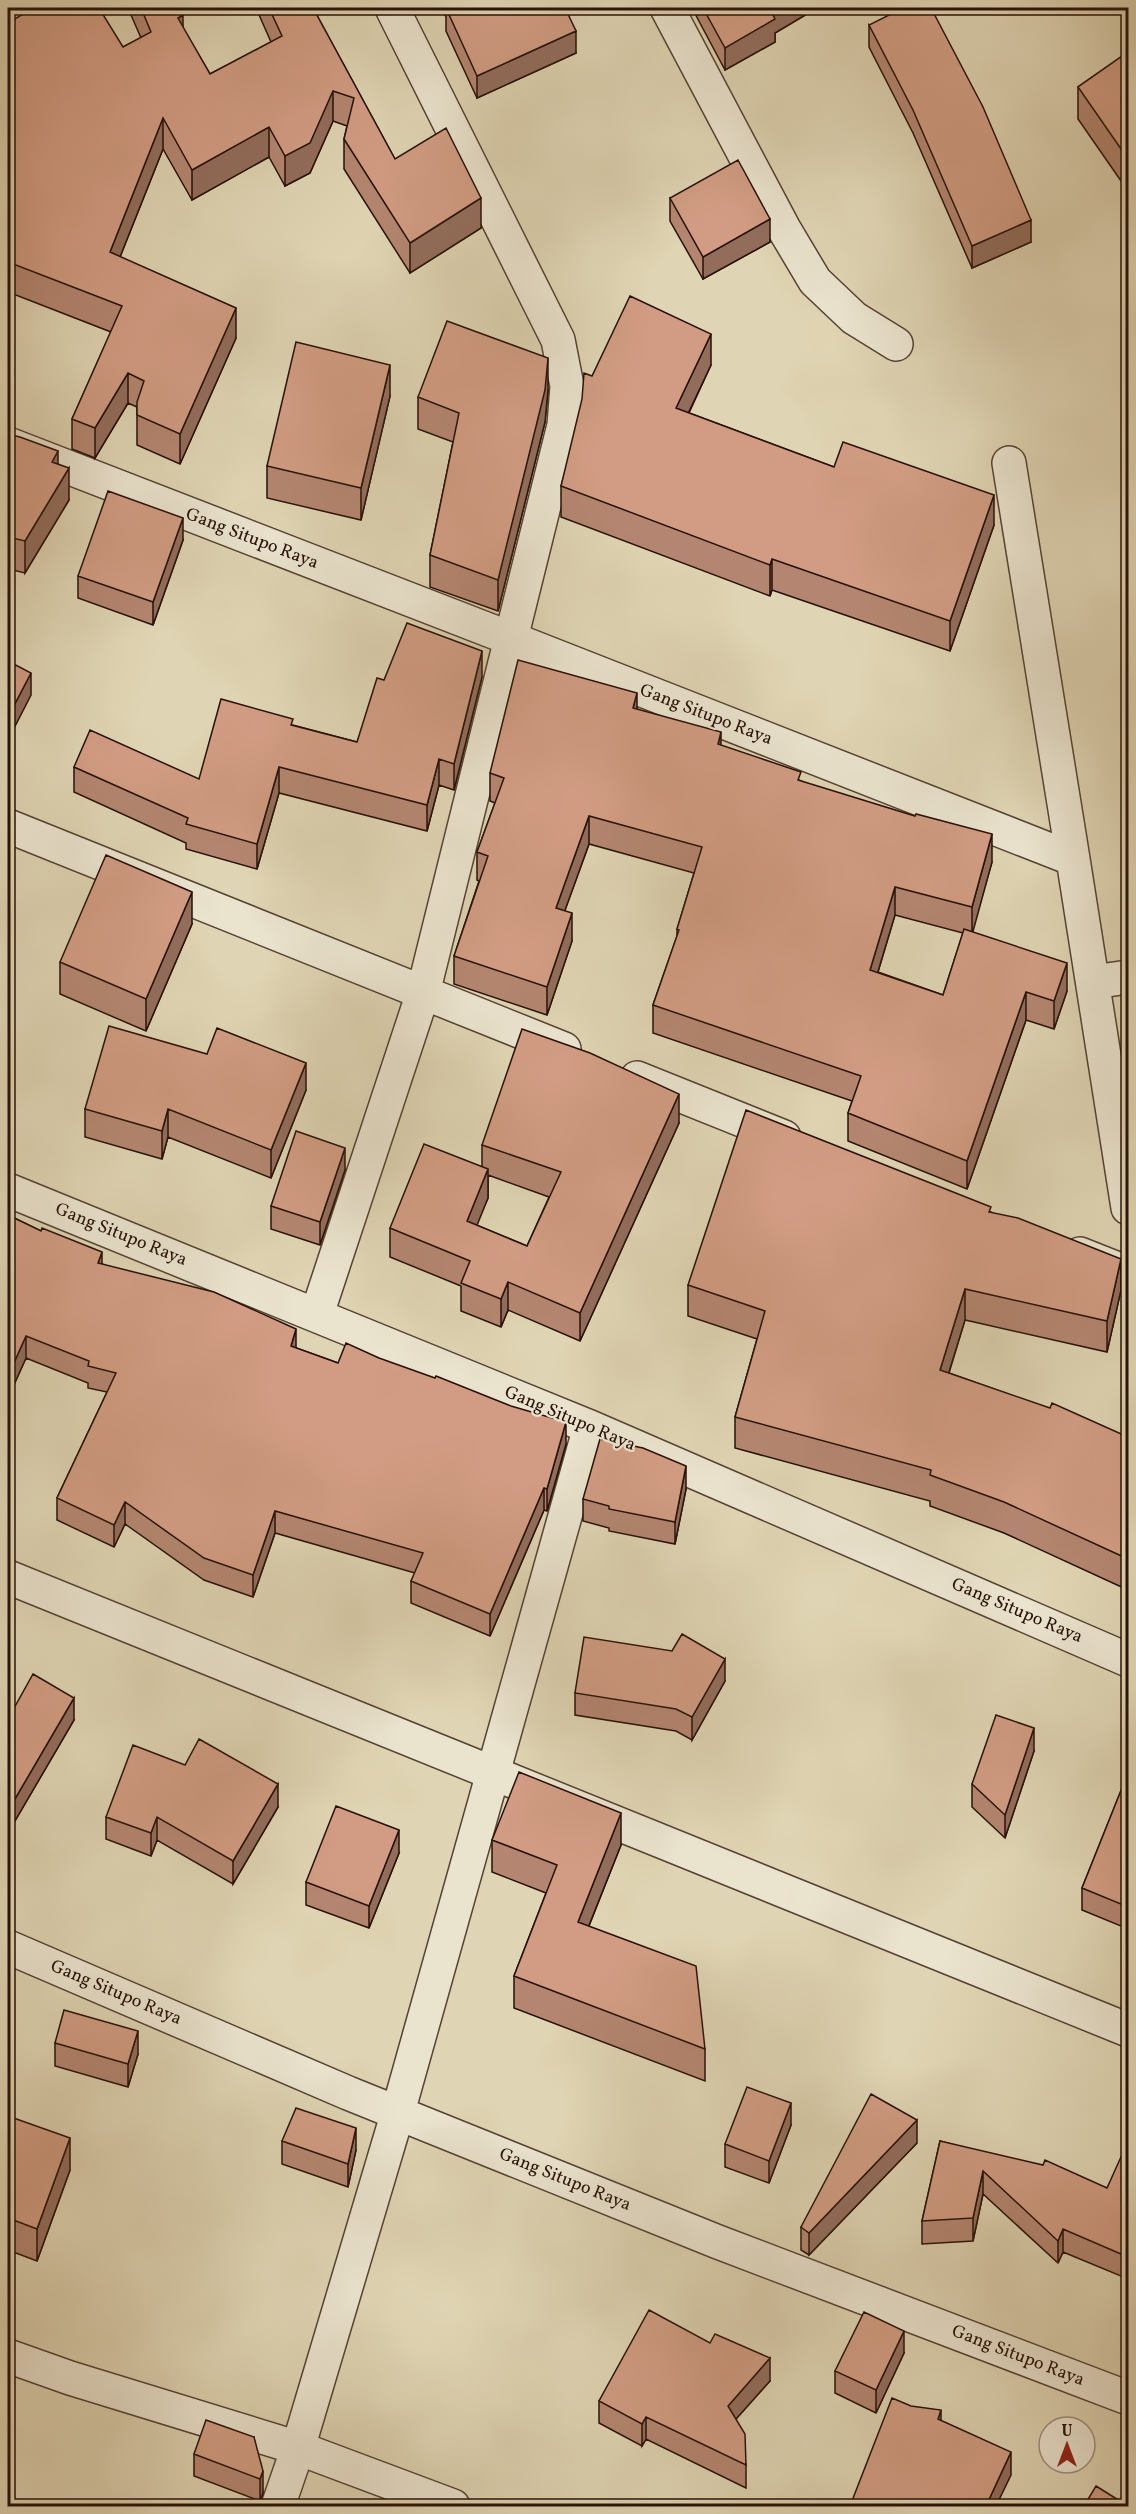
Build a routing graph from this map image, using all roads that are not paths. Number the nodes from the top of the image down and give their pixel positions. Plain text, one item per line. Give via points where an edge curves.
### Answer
1 (392, 8) edge
2 (667, 8) edge
3 (896, 344) dead end
4 (8, 444) edge
5 (1009, 463) dead end
6 (512, 639) junction
7 (8, 826) edge
8 (1073, 859) junction
9 (1128, 977) edge
10 (1094, 982) junction
11 (423, 993) junction
12 (809, 1146) edge
13 (8, 1190) edge
14 (1128, 1208) edge
15 (1051, 1243) edge
16 (1128, 1273) edge
17 (316, 1314) junction
18 (590, 1427) junction
19 (8, 1577) edge
20 (1128, 1660) edge
21 (492, 1774) junction
22 (8, 1947) edge
23 (1128, 2030) edge
24 (398, 2112) junction
25 (8, 2356) edge
26 (1128, 2398) edge
27 (298, 2448) junction
28 (278, 2506) edge
29 (453, 2506) edge

1 - 6 street via 558,340 567,386 564,425
2 - 3 street via 815,281 854,318
4 - 6 street, Gang Situpo Raya
5 - 8 street
6 - 8 street, Gang Situpo Raya
6 - 11 street
7 - 11 street
8 - 10 street
9 - 10 street
10 - 14 street
11 - 12 street
11 - 17 street
13 - 17 street, Gang Situpo Raya
15 - 16 street
17 - 18 street, Gang Situpo Raya
18 - 20 street, Gang Situpo Raya
18 - 21 street
19 - 21 street
21 - 23 street
21 - 24 street
22 - 24 street, Gang Situpo Raya
24 - 26 street, Gang Situpo Raya via 718,2242
24 - 27 street
25 - 27 street
27 - 28 street
27 - 29 street

